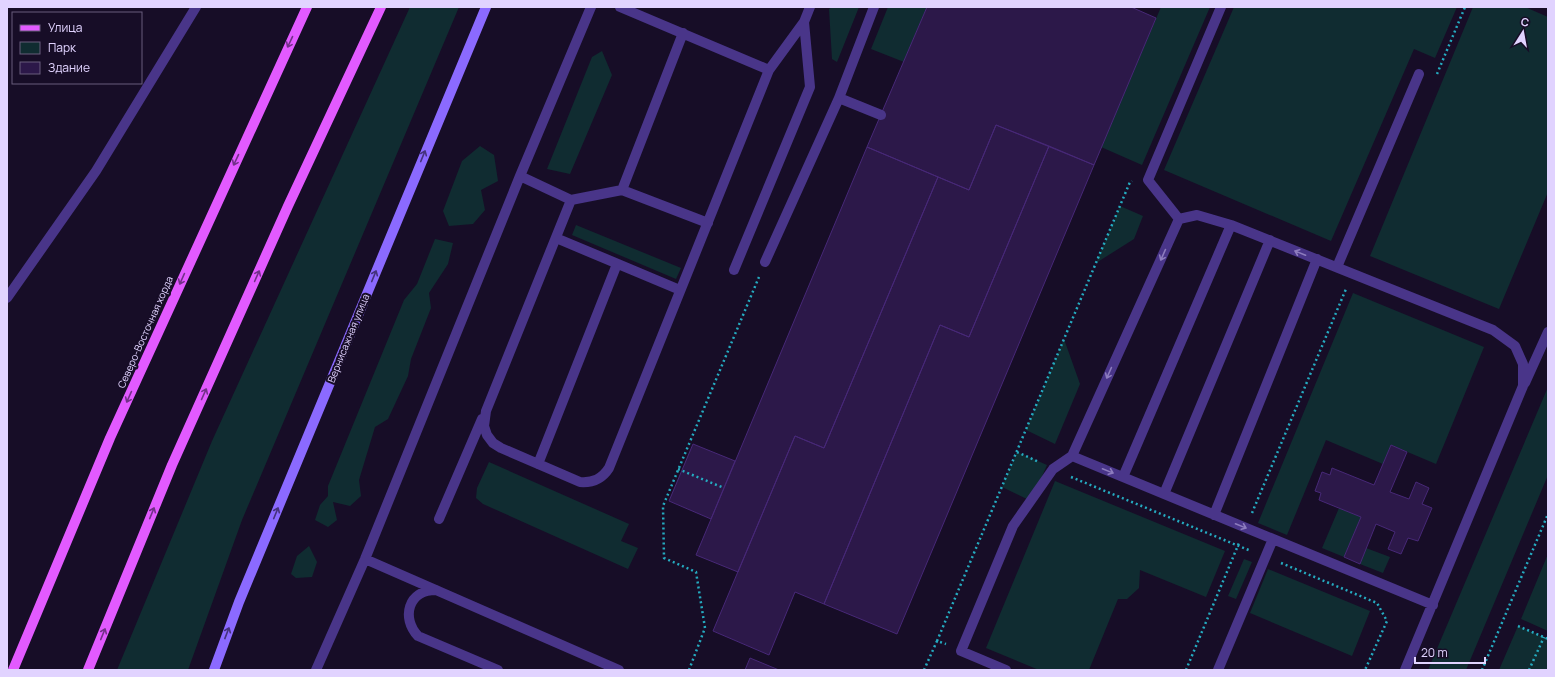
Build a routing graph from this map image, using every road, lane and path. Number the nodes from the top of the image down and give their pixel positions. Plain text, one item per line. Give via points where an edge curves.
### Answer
1 (196, 7) edge
2 (307, 7) edge
3 (382, 7) edge
4 (486, 7) edge
5 (591, 7) edge
6 (620, 7) edge
7 (810, 7) edge
8 (874, 7) edge
9 (1221, 7) edge
10 (1465, 7) edge
11 (804, 22) junction
12 (683, 33) junction
13 (769, 70) junction
14 (1419, 74) dead end
15 (1435, 79) dead end
16 (839, 98) junction
17 (881, 115) dead end
18 (520, 176) junction
19 (1148, 180) junction
20 (622, 190) junction
21 (571, 200) junction
22 (1179, 220) junction
23 (708, 223) junction
24 (1231, 225) junction
25 (556, 238) junction
26 (1270, 240) junction
27 (1317, 259) junction
28 (765, 262) joint
29 (617, 264) junction
30 (1337, 267) junction
31 (734, 270) dead end
32 (1352, 273) junction
33 (680, 290) junction
34 (7, 298) edge
35 (1548, 332) edge
36 (1523, 386) junction
37 (486, 411) junction
38 (1017, 452) junction
39 (1072, 456) junction
40 (538, 464) junction
41 (678, 469) junction
42 (1053, 469) junction
43 (1123, 477) junction
44 (724, 488) dead end
45 (1164, 494) junction
46 (1548, 514) edge
47 (1214, 515) junction
48 (439, 519) dead end
49 (1245, 528) junction
50 (1273, 539) junction
51 (1238, 546) junction
52 (1266, 557) junction
53 (365, 559) junction
54 (436, 590) junction
55 (1433, 605) junction
56 (1518, 626) dead end
57 (1544, 637) junction
58 (1548, 638) edge
59 (937, 641) junction
60 (961, 651) junction
61 (13, 670) edge
62 (88, 670) edge
63 (214, 670) edge
64 (316, 670) edge
65 (498, 670) edge
66 (620, 670) edge
67 (689, 670) edge
68 (924, 670) edge
69 (1006, 670) edge
70 (1186, 670) edge
71 (1218, 670) edge
72 (1365, 670) edge
73 (1405, 670) edge
74 (1482, 670) edge
75 (1530, 670) edge

1 - 34 lane via 96,171
2 -> 61 main road, Северо-Восточная хорда via 110,438
62 -> 3 main road via 172,465 285,213
63 -> 4 street, Вернисажная улица via 239,602
5 - 18 lane
6 - 12 lane
7 - 11 lane
8 - 16 lane
9 - 19 lane
10 - 15 path
11 - 13 lane
11 - 31 lane via 810,87
12 - 13 lane
12 - 20 lane
13 - 23 lane
14 - 30 lane
16 - 17 lane
16 - 28 lane
18 - 21 lane
18 - 53 lane
19 - 22 lane
19 - 38 path via 1130,182
20 - 21 lane
20 - 23 lane
21 - 25 lane
22 - 24 lane via 1196,215
22 -> 39 lane
23 - 33 lane
24 - 26 lane
24 - 43 lane
25 - 29 lane
25 - 37 lane
27 -> 26 lane
26 - 45 lane
27 - 30 lane
27 - 47 lane
28 - 41 path
29 - 33 lane
29 - 40 lane
30 - 32 lane
32 - 36 lane via 1493,330 1515,346 1523,364
32 - 49 path
33 - 40 lane via 604,475 593,482 580,482
35 - 36 lane
36 - 55 lane
37 - 40 lane via 484,426 493,443
37 - 48 lane
38 - 42 path
38 - 59 path
39 - 42 lane
39 -> 43 lane
41 - 44 path
41 - 67 path via 663,506 664,558 696,572 705,628
42 - 51 path
42 - 60 lane via 1013,526
43 - 45 lane
45 - 47 lane
46 - 74 path
47 -> 49 lane
49 - 50 lane
49 - 51 path
50 - 52 lane
50 - 55 lane
51 - 52 path
51 - 70 path
52 - 71 lane
52 - 72 path via 1377,603 1387,621
53 - 54 lane
53 - 64 lane
54 - 65 lane via 422,593 410,605 408,614 413,630 418,636
54 - 66 lane
55 - 73 lane
56 - 57 path
57 - 58 path
57 - 75 path
59 - 60 path
59 - 68 path
60 - 69 lane

